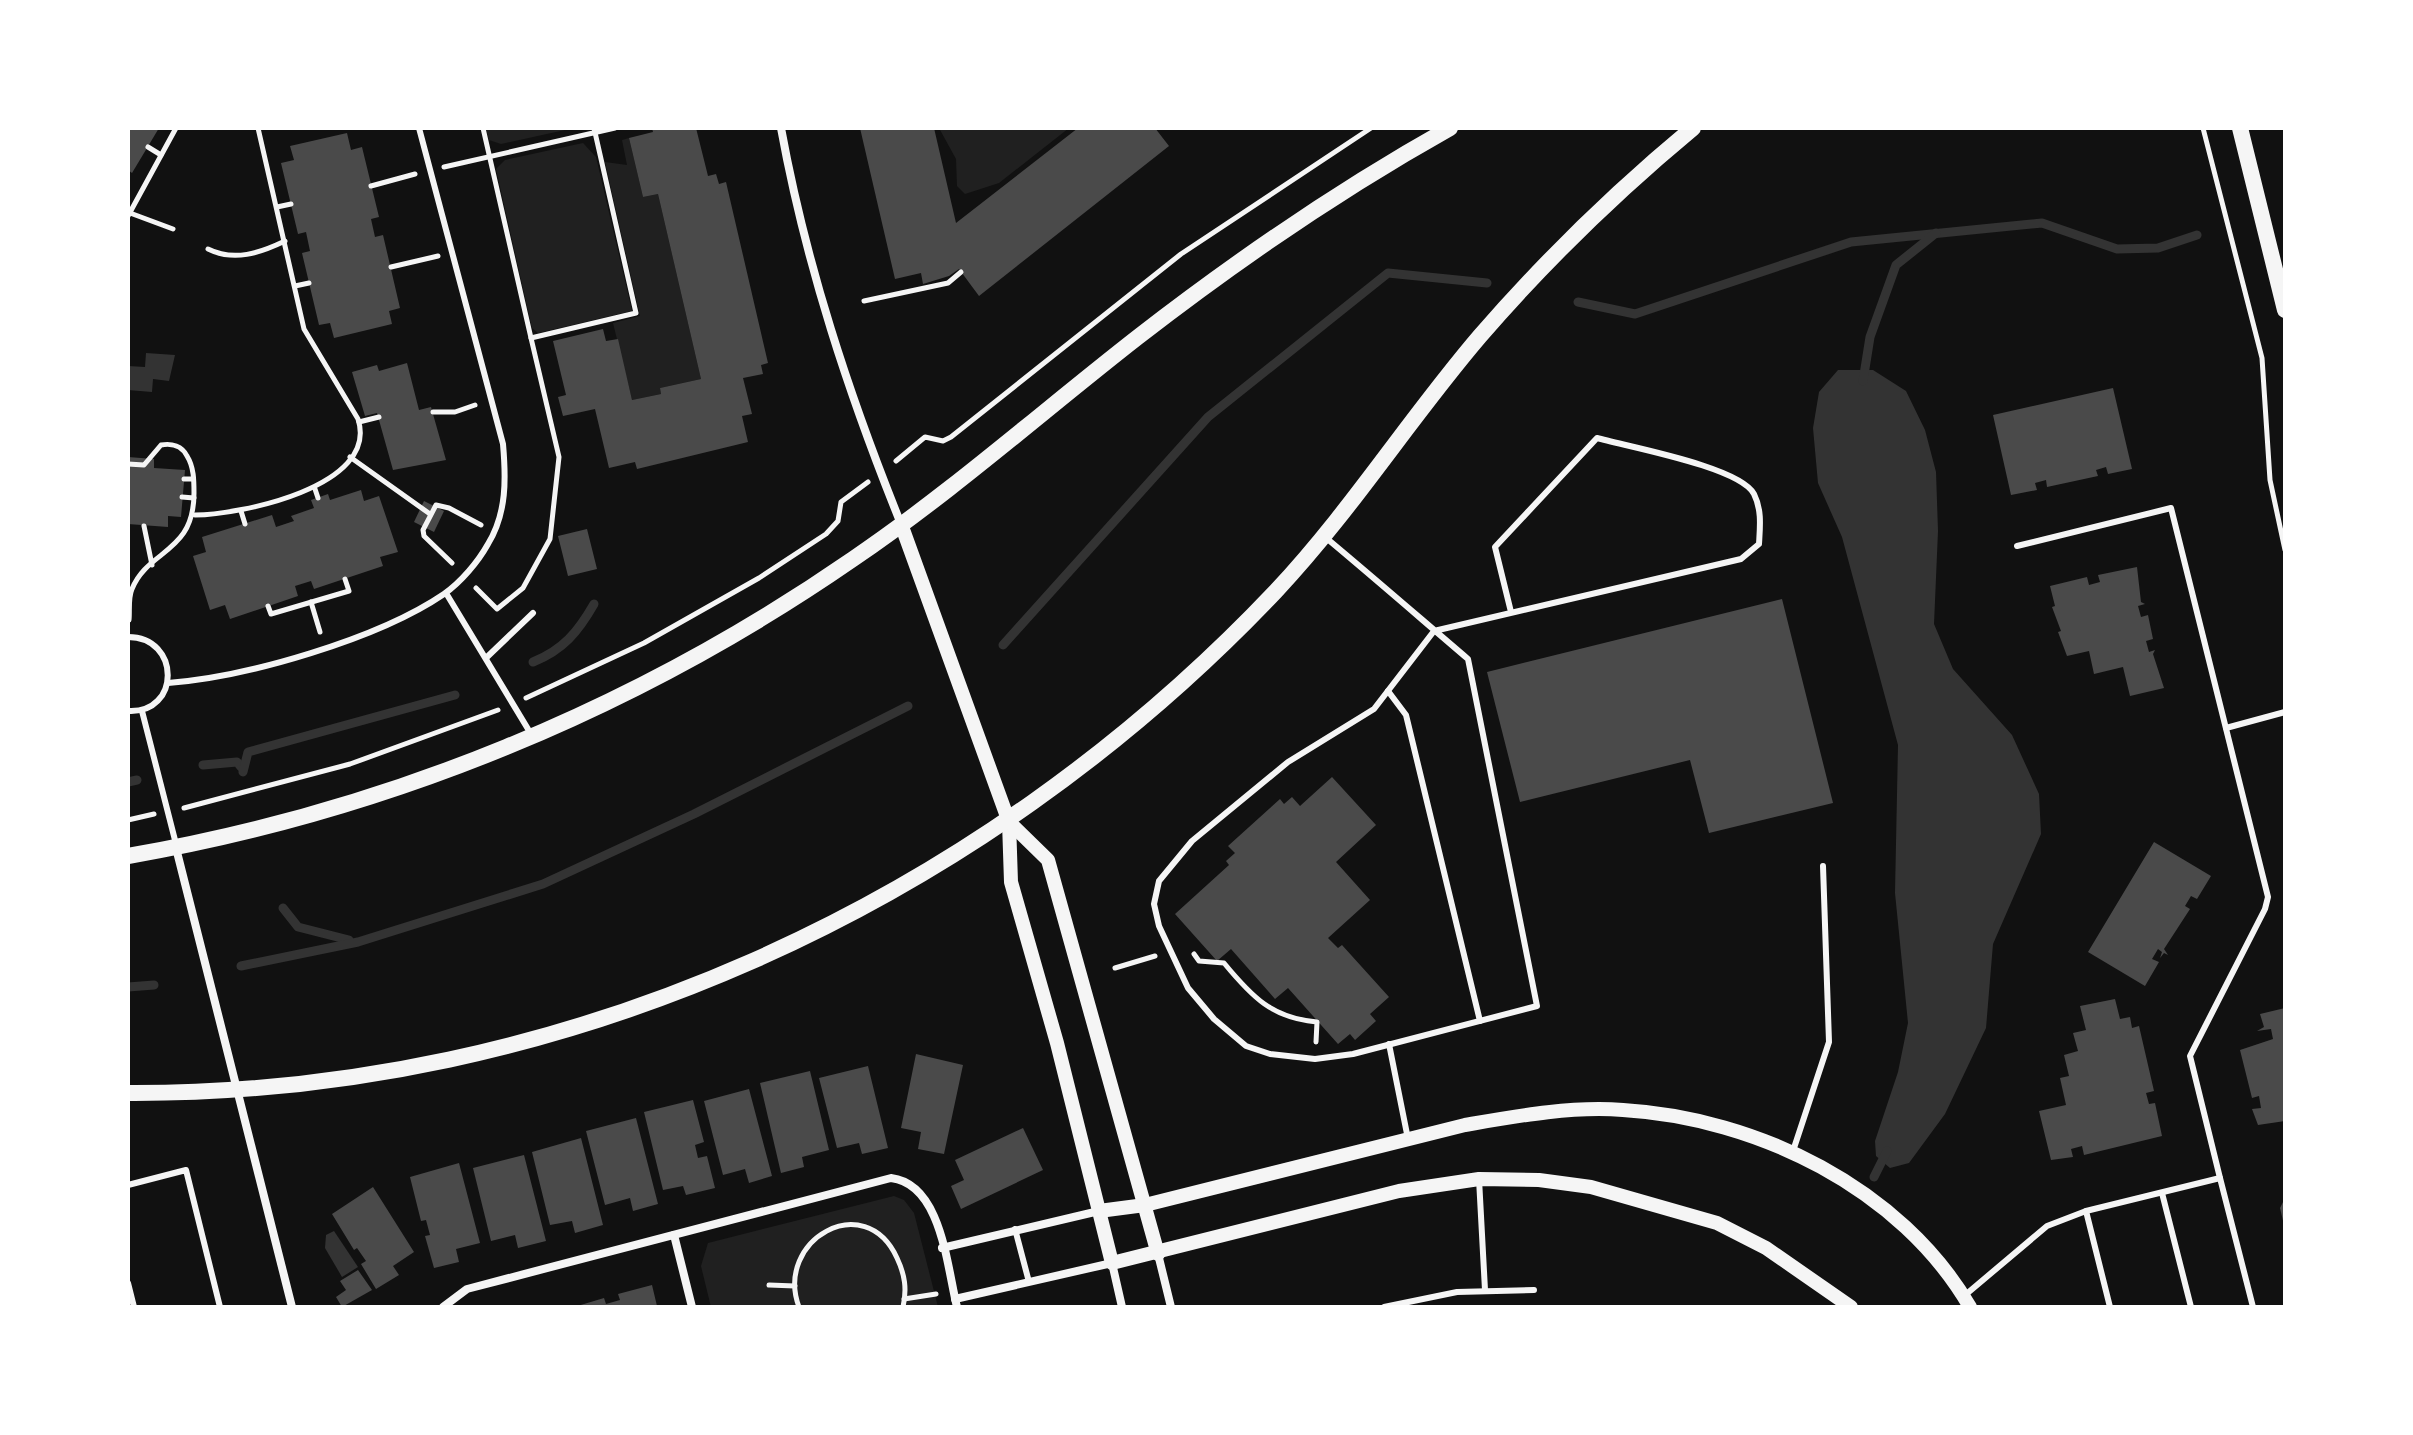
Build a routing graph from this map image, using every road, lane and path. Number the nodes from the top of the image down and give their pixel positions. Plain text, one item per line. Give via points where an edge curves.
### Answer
1 (176, 128) edge
2 (258, 128) edge
3 (419, 128) edge
4 (483, 128) edge
5 (615, 128) edge
6 (781, 128) edge
7 (1371, 128) edge
8 (1450, 128) edge
9 (1693, 128) edge
10 (2203, 128) edge
11 (2240, 128) edge
12 (594, 130) edge
13 (148, 147) dead end
14 (161, 155) junction
15 (489, 156) junction
16 (429, 170) junction
17 (371, 186) dead end
18 (291, 204) dead end
19 (277, 207) junction
20 (129, 214) edge
21 (173, 229) dead end
22 (285, 241) junction
23 (208, 249) dead end
24 (451, 253) junction
25 (391, 267) dead end
26 (961, 272) dead end
27 (309, 283) dead end
28 (295, 286) junction
29 (864, 301) dead end
30 (2285, 310) edge
31 (531, 338) junction
32 (491, 399) junction
33 (433, 412) dead end
34 (379, 417) dead end
35 (359, 422) junction
36 (913, 448) dead end
37 (350, 457) junction
38 (128, 464) edge
39 (184, 479) dead end
40 (193, 479) junction
41 (315, 489) junction
42 (851, 495) dead end
43 (182, 497) dead end
44 (194, 498) junction
45 (318, 498) dead end
46 (241, 511) junction
47 (430, 514) junction
48 (195, 515) junction
49 (245, 524) dead end
50 (901, 524) junction
51 (144, 526) dead end
52 (494, 531) junction
53 (1325, 537) junction
54 (2017, 546) dead end
55 (2285, 550) edge
56 (152, 565) junction
57 (463, 576) junction
58 (345, 579) dead end
59 (446, 593) junction
60 (311, 602) junction
61 (268, 606) dead end
62 (1511, 612) junction
63 (533, 613) dead end
64 (1434, 631) junction
65 (130, 637) edge
66 (325, 647) junction
67 (486, 658) junction
68 (168, 683) junction
69 (547, 688) dead end
70 (1388, 691) junction
71 (128, 711) edge
72 (142, 711) junction
73 (2285, 712) edge
74 (484, 716) dead end
75 (2226, 728) junction
76 (533, 737) junction
77 (203, 803) dead end
78 (136, 819) dead end
79 (128, 820) edge
80 (1009, 822) junction
81 (176, 848) junction
82 (128, 856) edge
83 (1823, 866) dead end
84 (1187, 943) dead end
85 (1155, 956) dead end
86 (1115, 968) dead end
87 (1480, 1021) junction
88 (1389, 1044) junction
89 (1315, 1059) junction
90 (238, 1090) junction
91 (128, 1093) edge
92 (1408, 1139) junction
93 (1793, 1151) junction
94 (2220, 1178) junction
95 (1479, 1179) junction
96 (128, 1185) edge
97 (2162, 1193) junction
98 (1145, 1205) junction
99 (1099, 1211) junction
100 (2086, 1211) junction
101 (1015, 1229) junction
102 (674, 1235) junction
103 (942, 1248) junction
104 (1158, 1254) junction
105 (1112, 1263) junction
106 (1029, 1282) junction
107 (128, 1283) edge
108 (769, 1285) dead end
109 (795, 1286) junction
110 (1485, 1290) junction
111 (1534, 1290) dead end
112 (904, 1299) junction
113 (955, 1299) edge
114 (1967, 1302) edge
115 (134, 1307) edge
116 (220, 1307) edge
117 (292, 1307) edge
118 (443, 1307) edge
119 (692, 1307) edge
120 (799, 1307) edge
121 (903, 1307) edge
122 (1122, 1307) edge
123 (1171, 1307) edge
124 (1384, 1307) edge
125 (1851, 1307) edge
126 (2110, 1307) edge
127 (2191, 1307) edge
128 (2253, 1307) edge

1 - 14 path
2 - 19 path
3 - 16 lane
4 - 15 path
5 - 12 path
6 - 50 street via 817,290
7 - 36 path via 1181,254 951,437 925,437
8 - 50 main road via 1245,259
9 - 53 main road via 1616,195 1480,336
10 - 55 path via 2262,358 2270,480
11 - 30 main road
12 - 15 path
12 - 31 path via 636,313
13 - 14 path
14 - 20 path
15 - 16 path
15 - 31 path
16 - 17 path
16 - 24 lane
18 - 19 path
19 - 22 path
20 - 21 path
22 - 23 path via 250,255
22 - 28 path
24 - 25 path
24 - 32 lane
26 - 29 path via 948,283
27 - 28 path
28 - 35 path via 307,337
31 - 57 path via 559,457 550,539 523,588 497,609
32 - 33 path via 455,412
32 - 52 lane via 506,482
34 - 35 path
35 - 37 path
37 - 41 path via 343,469
37 - 47 path
38 - 40 path via 144,465 154,450 171,444 184,449
39 - 40 path
40 - 44 path
41 - 45 path
41 - 46 path
42 - 69 path via 841,502 838,521 826,534 759,578 644,643
43 - 44 path
44 - 48 path
46 - 48 path
46 - 49 path
47 - 52 path via 441,504
47 - 57 path via 424,536
48 - 56 path
50 - 76 main road via 799,596 698,657
50 - 80 street
51 - 56 path
52 - 57 lane
53 - 64 lane
53 - 80 main road via 1188,678
54 - 75 lane via 2171,508
56 - 65 path via 132,588
57 - 59 lane
58 - 60 path via 349,591
59 - 66 lane via 364,634
59 - 67 lane
60 - 61 path via 271,614
60 - 66 path
62 - 62 lane via 1741,559 1759,544 1761,517 1753,492 1733,474 1597,438 1495,547
62 - 64 lane
63 - 67 lane
64 - 70 lane
64 - 87 lane via 1468,659 1537,1006
65 - 68 lane via 161,651
66 - 68 lane via 206,680
67 - 76 lane
68 - 72 lane via 159,701
70 - 87 lane via 1406,715
70 - 89 lane via 1374,709 1288,762 1192,841 1159,881 1154,904 1174,963 1214,1019 1246,1046
71 - 72 lane
72 - 81 lane
73 - 75 lane
74 - 77 path via 350,764
75 - 94 lane via 2268,897 2190,1056
76 - 81 main road via 319,813
78 - 79 path
80 - 90 main road via 854,912 657,1001 525,1042 403,1068
80 - 98 street via 1048,860
80 - 99 street via 1011,882
81 - 82 main road
81 - 90 street
83 - 93 lane via 1829,1042
84 - 89 path via 1199,961 1224,963 1268,1010 1317,1022
85 - 86 path
87 - 88 lane
88 - 89 lane
88 - 92 lane
90 - 91 main road
90 - 117 street
92 - 93 street via 1517,1116 1622,1109 1704,1123
92 - 98 street
93 - 114 street via 1827,1168 1904,1227 1944,1268
94 - 97 lane
94 - 128 lane
95 - 104 street via 1399,1191
95 - 110 lane
95 - 125 street via 1591,1187 1717,1223 1766,1248
96 - 116 lane via 186,1170
97 - 100 lane
97 - 127 lane
98 - 99 street
98 - 104 street
99 - 101 street
99 - 105 street
100 - 114 lane via 2047,1226
100 - 126 lane
101 - 103 street
101 - 106 lane
102 - 103 street via 880,1179 910,1184 929,1207
102 - 118 street via 467,1289
102 - 119 street
103 - 113 street
104 - 105 street
104 - 123 street
105 - 106 street
105 - 122 street
106 - 113 street
107 - 115 lane
108 - 109 path
109 - 112 path via 799,1261 817,1235 848,1224 887,1240 905,1281
109 - 120 path
110 - 111 lane
110 - 124 lane
112 - 113 path
112 - 121 path

